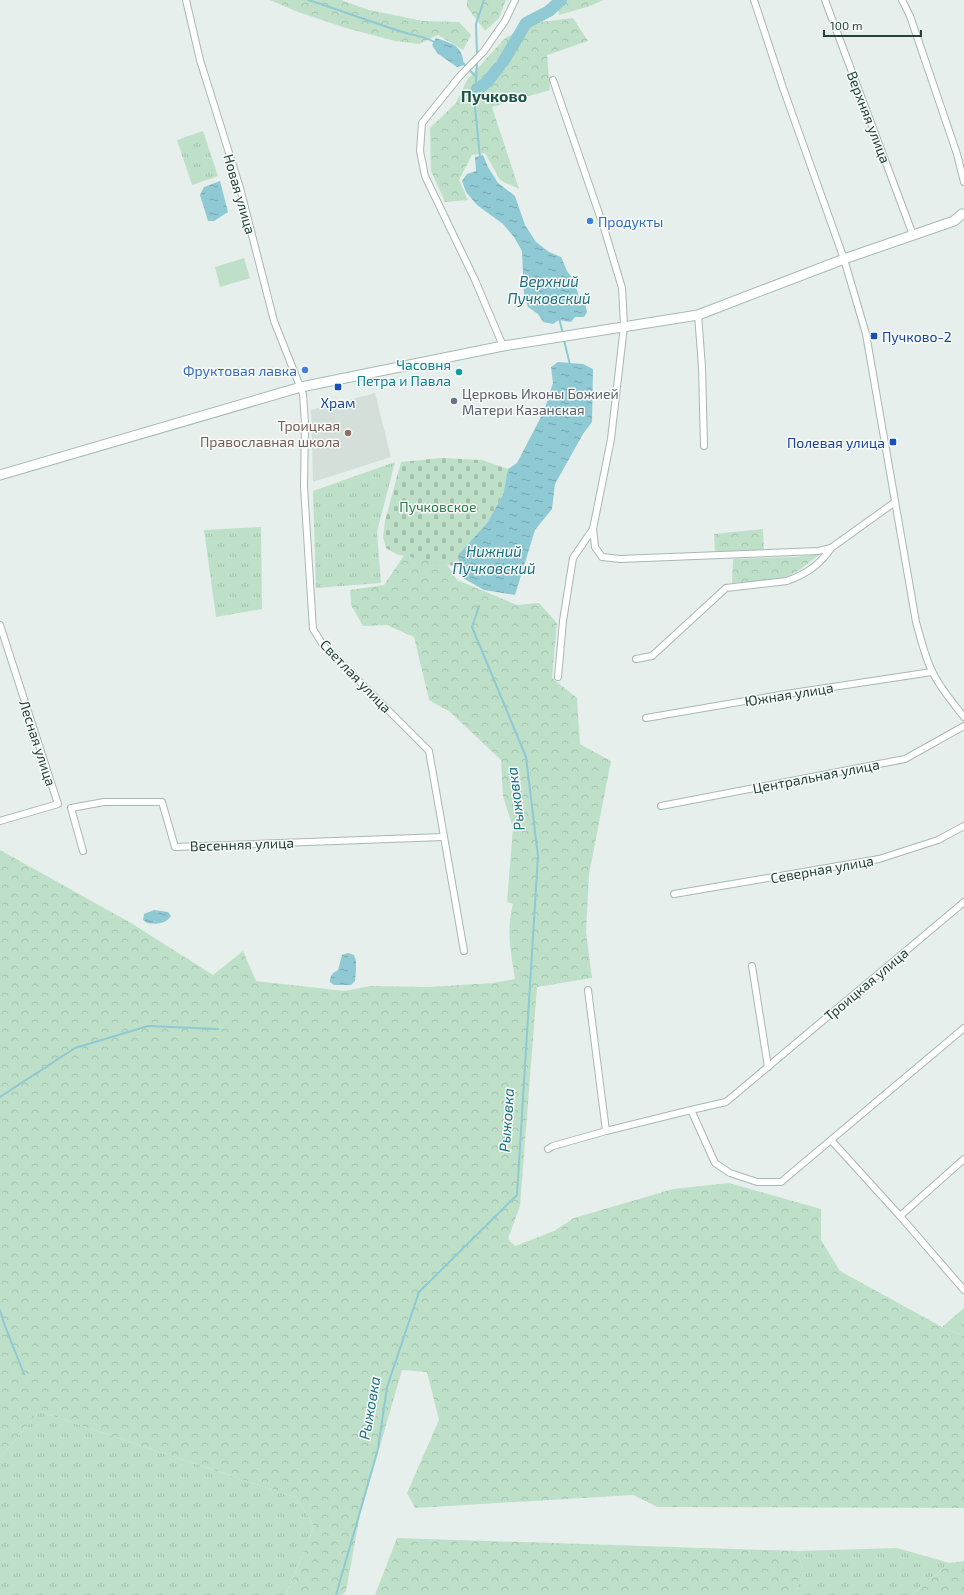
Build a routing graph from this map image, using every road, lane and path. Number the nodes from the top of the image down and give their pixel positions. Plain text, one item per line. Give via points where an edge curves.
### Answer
1 (186, 0) edge
2 (515, 0) edge
3 (754, 0) edge
4 (825, 0) edge
5 (902, 0) edge
6 (553, 80) dead end
7 (964, 182) edge
8 (963, 213) edge
9 (913, 235) junction
10 (844, 259) junction
11 (698, 315) junction
12 (624, 326) junction
13 (503, 346) junction
14 (301, 387) junction
15 (704, 446) dead end
16 (0, 475) edge
17 (895, 502) junction
18 (594, 529) junction
19 (831, 548) junction
20 (0, 625) edge
21 (636, 659) dead end
22 (932, 672) junction
23 (558, 677) dead end
24 (964, 717) edge
25 (646, 718) dead end
26 (964, 726) edge
27 (661, 806) dead end
28 (0, 821) edge
29 (964, 826) edge
30 (444, 836) junction
31 (83, 851) dead end
32 (674, 894) dead end
33 (964, 902) edge
34 (464, 951) dead end
35 (752, 966) dead end
36 (588, 990) dead end
37 (964, 1028) edge
38 (768, 1067) junction
39 (692, 1110) junction
40 (606, 1131) junction
41 (831, 1140) junction
42 (548, 1149) dead end
43 (964, 1159) edge
44 (900, 1216) junction
45 (963, 1287) edge

1 - 14 street, Новая улица via 200,60 240,188 274,321
2 - 13 street via 484,51 459,77 422,124 420,151 425,176 475,280
3 - 10 street
4 - 9 street, Верхняя улица
5 - 7 street via 910,16
6 - 12 street via 607,235 622,288
8 - 9 street via 954,221
9 - 10 street
10 - 11 street
10 - 17 street via 866,334
11 - 12 street
11 - 15 street
12 - 13 street
12 - 18 street via 611,439
13 - 14 street
14 - 16 street
14 - 30 street, Светлая улица via 305,423 304,487 313,629 323,645 429,751
17 - 19 street
17 - 22 street via 916,622
18 - 19 street via 595,547 602,557 620,559 780,553
18 - 23 street via 573,558 563,621
19 - 21 street via 818,564 793,579 726,588 652,656
20 - 28 street, Лесная улица via 58,804
22 - 24 street
22 - 25 street, Южная улица
26 - 27 street, Центральная улица via 906,759
29 - 32 street, Северная улица via 938,840 879,859
30 - 31 street, Весенняя улица via 175,847 162,802 104,802 72,808
30 - 34 street, Светлая улица
33 - 38 street, Троицкая улица
35 - 38 street
36 - 40 street
37 - 41 street
38 - 39 street, Троицкая улица via 726,1102
39 - 40 street, Троицкая улица
39 - 41 street via 715,1162 730,1173 757,1182 782,1182
40 - 42 street, Троицкая улица
41 - 44 street
43 - 44 street
44 - 45 street

